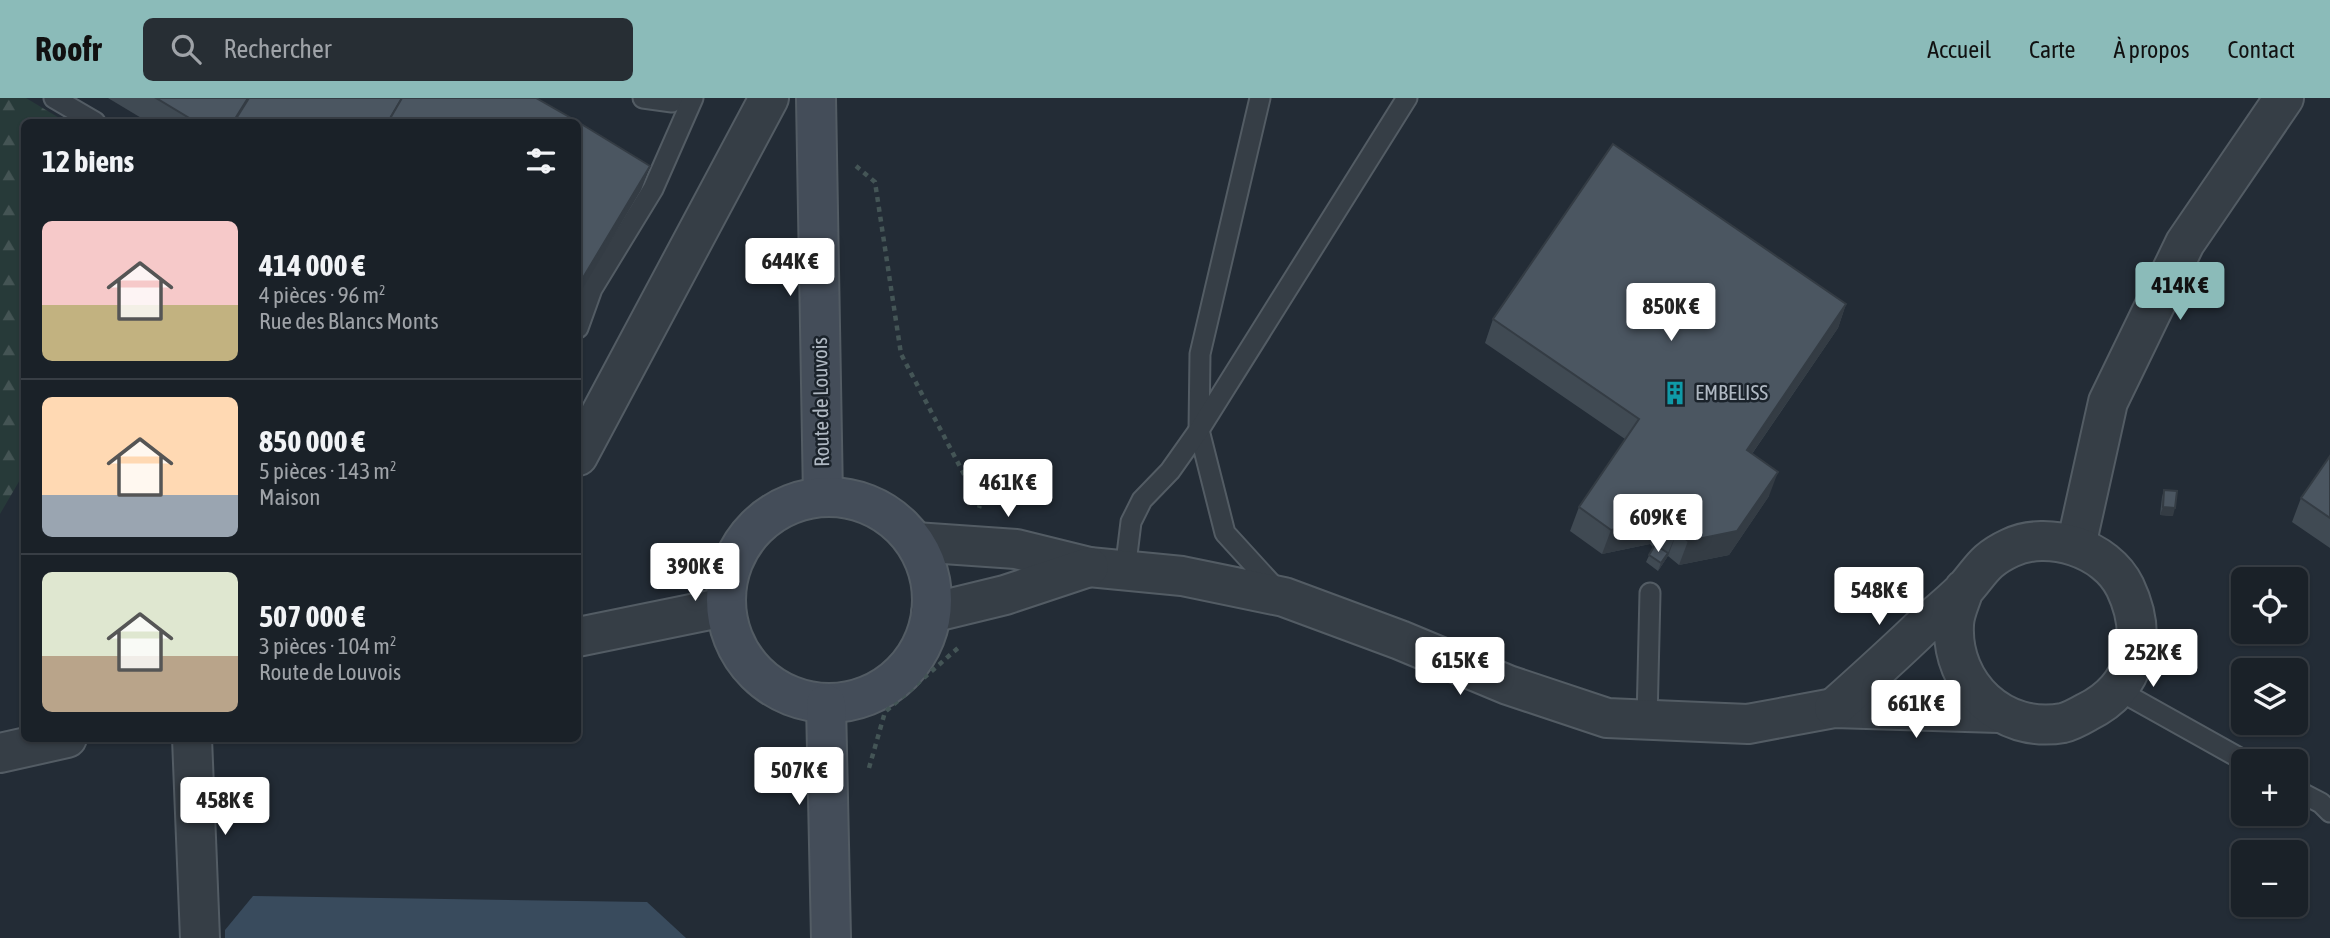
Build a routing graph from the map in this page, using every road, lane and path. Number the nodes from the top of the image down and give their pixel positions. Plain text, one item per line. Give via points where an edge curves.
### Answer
1 (54, 98) edge
2 (643, 98) edge
3 (679, 98) edge
4 (693, 98) edge
5 (769, 98) edge
6 (1260, 98) edge
7 (1406, 98) edge
8 (2284, 98) edge
9 (817, 116) edge
10 (90, 119) edge
11 (581, 320) edge
12 (587, 413) edge
13 (1199, 430) junction
14 (581, 442) edge
15 (823, 496) junction
16 (915, 542) junction
17 (2076, 545) junction
18 (975, 546) junction
19 (1107, 569) junction
20 (1964, 589) junction
21 (1650, 593) dead end
22 (1284, 597) junction
23 (980, 601) junction
24 (725, 607) junction
25 (932, 613) junction
26 (581, 636) edge
27 (2118, 690) junction
28 (826, 704) junction
29 (1834, 708) junction
30 (1999, 713) junction
31 (1647, 720) junction
32 (49, 742) edge
33 (191, 742) edge
34 (0, 753) edge
35 (2231, 753) edge
36 (868, 769) dead end
37 (2308, 796) edge
38 (2330, 812) edge
39 (200, 938) edge
40 (831, 938) edge

1 - 10 lane
2 - 3 lane via 672,103
4 - 11 lane via 653,189 592,289
5 - 12 street
6 - 13 lane via 1200,354
7 - 13 lane
8 - 17 street via 2185,243 2108,402
9 - 15 main road, Route de Louvois
9 - 18 path via 875,182 901,354 980,505
12 - 14 street
13 - 19 lane via 1142,500
13 - 22 lane via 1225,533
15 - 16 main road via 858,501 890,516
15 - 24 main road via 791,504 762,520 741,545 728,575
16 - 18 street
16 - 25 main road via 932,588
17 - 20 street via 2043,540 2012,547 1984,564
17 - 27 street via 2102,559 2122,580 2134,607 2138,636 2132,665
18 - 19 street via 1016,549
19 - 22 street via 1182,576
19 - 23 street
20 - 29 street
20 - 30 street via 1954,623 1956,658 1973,689
21 - 31 lane
22 - 31 street via 1508,685 1608,718
23 - 25 street
23 - 36 path via 977,632 885,712
24 - 26 street
24 - 28 main road via 731,637 746,664 768,685 796,699
25 - 28 main road via 918,653 907,668 884,687 856,700
27 - 30 street via 2104,704 2065,723 2029,723
27 - 35 lane
28 - 40 main road
29 - 30 street
29 - 31 street via 1748,724
32 - 34 street
33 - 39 street
37 - 38 lane

